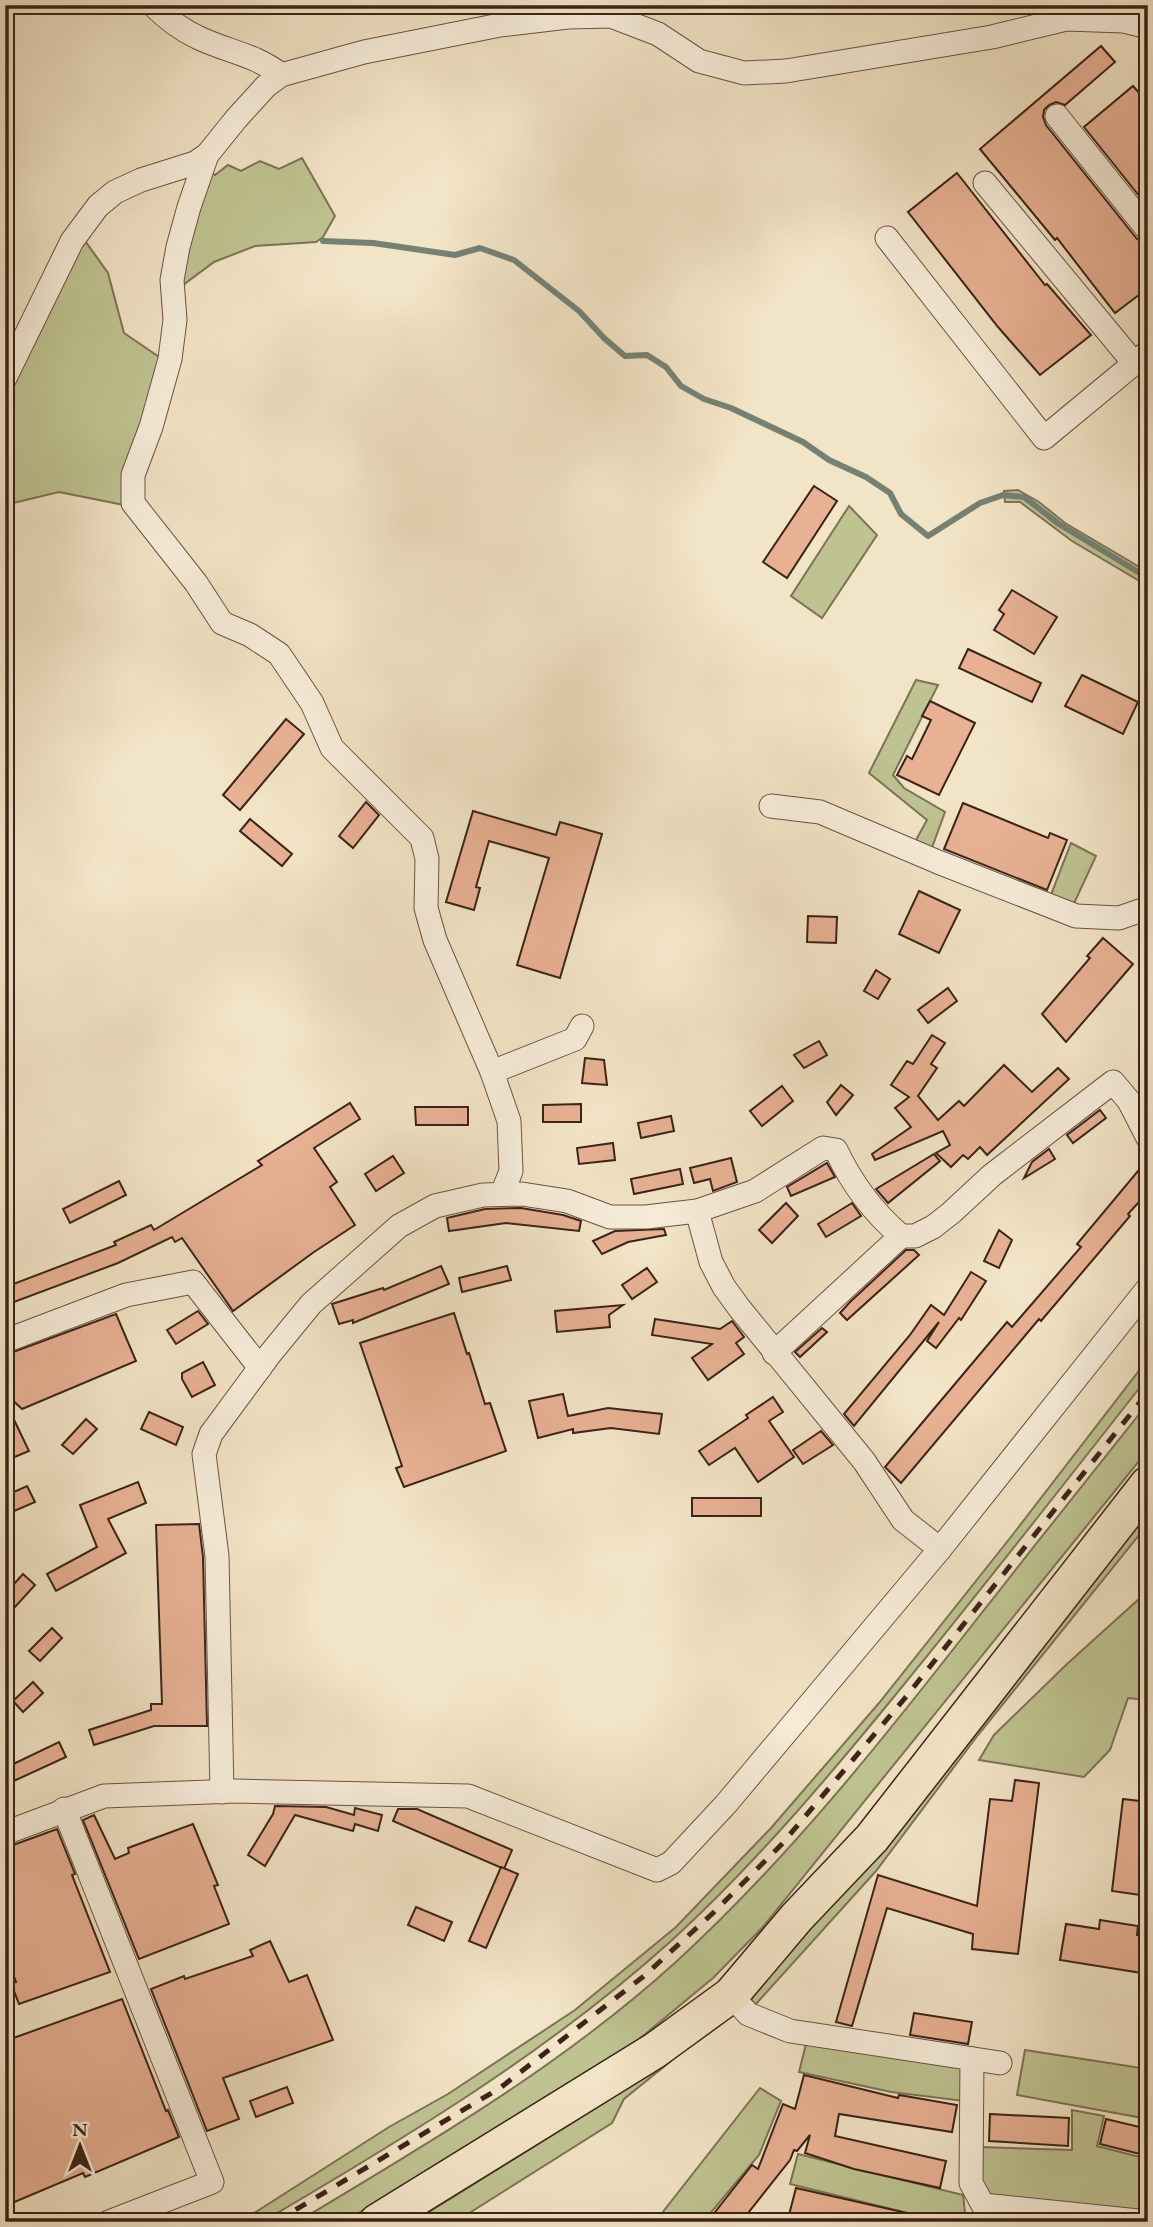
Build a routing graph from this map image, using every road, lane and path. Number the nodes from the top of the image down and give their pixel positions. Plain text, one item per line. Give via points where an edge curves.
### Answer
1 (153, 5) edge
2 (1148, 27) edge
3 (281, 75) junction
4 (1057, 116) dead end
5 (207, 155) junction
6 (985, 183) dead end
7 (1148, 230) edge
8 (887, 238) dead end
9 (1141, 357) edge
10 (5, 378) edge
11 (771, 806) dead end
12 (1148, 908) edge
13 (582, 1026) dead end
14 (492, 1072) junction
15 (1148, 1138) edge
16 (502, 1194) junction
17 (697, 1211) junction
18 (901, 1236) junction
19 (1148, 1288) edge
20 (5, 1341) edge
21 (774, 1353) junction
22 (260, 1367) junction
23 (1148, 1484) edge
24 (940, 1549) junction
25 (222, 1791) junction
26 (64, 1810) junction
27 (5, 1833) edge
28 (732, 1995) junction
29 (972, 2059) junction
30 (1000, 2063) dead end
31 (984, 2213) edge
32 (109, 2222) edge
33 (377, 2222) edge
34 (1148, 2222) edge

1 - 3 street via 196,37 267,63
2 - 3 street via 1124,21 1066,19 992,37 786,71 744,73 699,61 658,34 611,16 568,17 500,25 363,52
3 - 5 street via 266,86
4 - 7 street
5 - 10 street via 115,192 98,206 72,241
5 - 14 street via 178,247 172,280 175,320 170,359 133,475 133,503 222,623 279,654 312,703 332,748 422,838 427,859 426,908 435,940
6 - 9 street
8 - 9 street via 1044,438
11 - 12 street via 820,812 1076,916 1119,918
13 - 14 street via 575,1040
14 - 16 street via 509,1121 511,1171
15 - 18 street via 1113,1082 933,1227 915,1236
16 - 17 street via 566,1201 610,1217
16 - 22 street via 435,1206 399,1226 311,1304
17 - 18 street via 755,1191 822,1148 836,1150 885,1223
17 - 21 street via 711,1262 724,1287
18 - 21 street
19 - 24 street
20 - 22 street via 126,1295 193,1282
21 - 24 street via 864,1461 903,1520
22 - 25 street via 211,1434 204,1454 217,1556
23 - 28 main road via 872,1838
24 - 25 street via 726,1804 671,1863 657,1870 468,1796
25 - 26 street via 104,1796
26 - 27 street
26 - 32 street via 212,2182
28 - 29 street via 748,2014 790,2031
28 - 33 main road via 654,2051
29 - 30 street
29 - 31 street via 971,2183
31 - 34 street

